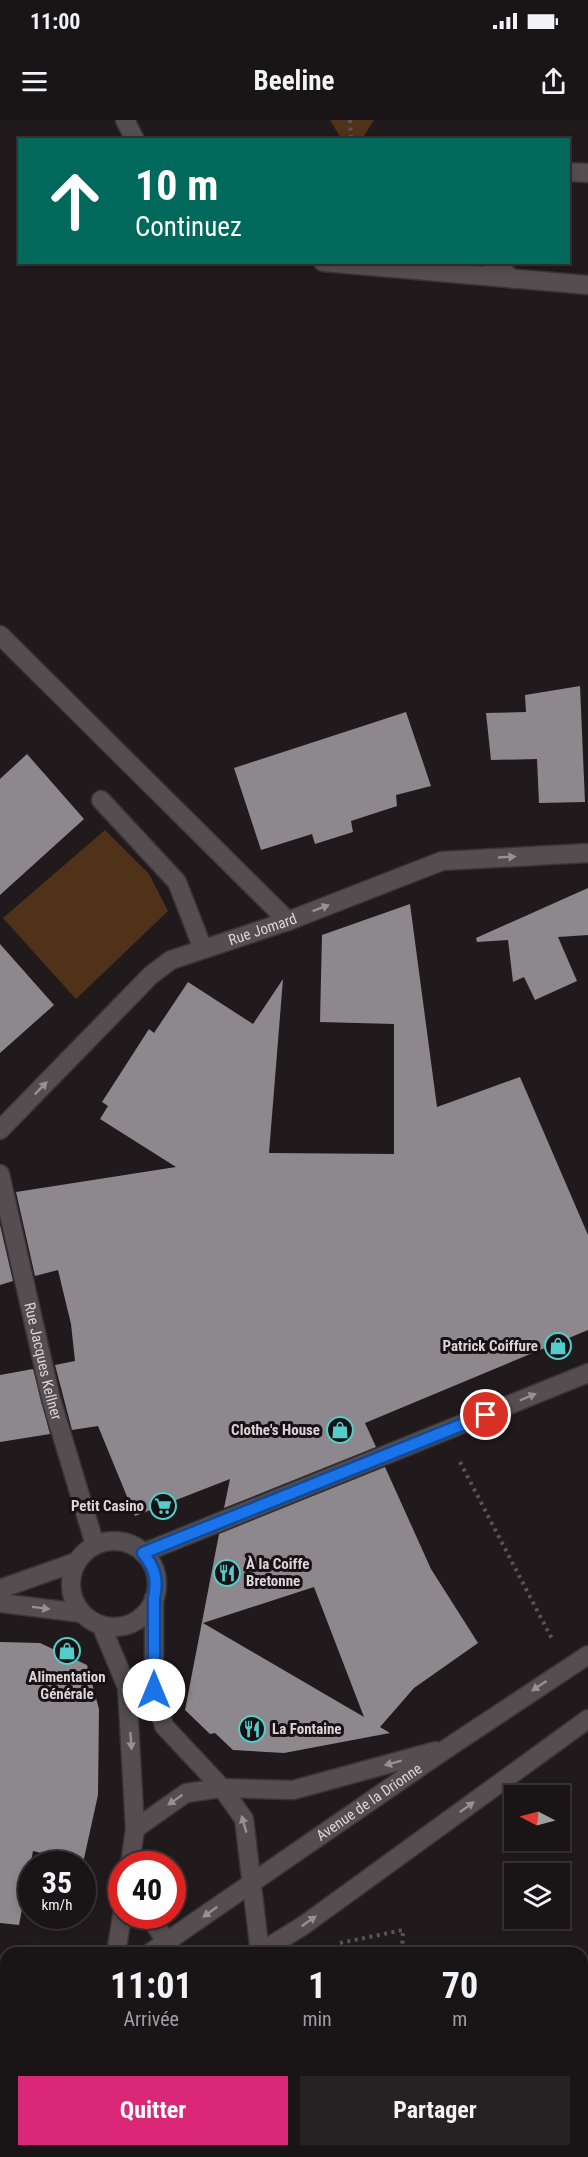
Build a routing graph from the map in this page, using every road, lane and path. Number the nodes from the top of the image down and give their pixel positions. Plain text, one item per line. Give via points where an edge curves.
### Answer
1 (125, 120) edge
2 (350, 120) edge
3 (134, 138) edge
4 (351, 138) edge
5 (570, 172) edge
6 (588, 173) edge
7 (345, 264) edge
8 (494, 264) edge
9 (513, 279) junction
10 (588, 285) edge
11 (0, 635) edge
12 (102, 800) dead end
13 (588, 853) edge
14 (288, 921) junction
15 (202, 949) junction
16 (0, 1130) edge
17 (0, 1174) edge
18 (588, 1372) edge
19 (444, 1432) junction
20 (95, 1545) junction
21 (143, 1553) junction
22 (76, 1562) junction
23 (0, 1589) edge
24 (154, 1598) junction
25 (0, 1603) edge
26 (81, 1613) junction
27 (101, 1625) junction
28 (549, 1631) dead end
29 (588, 1655) edge
30 (588, 1719) edge
31 (449, 1747) junction
32 (222, 1788) junction
33 (135, 1829) junction
34 (132, 1851) edge
35 (252, 1882) junction
36 (304, 1925) junction
37 (120, 1929) edge
38 (158, 1929) edge
39 (117, 1947) edge
40 (170, 1947) edge
41 (172, 1947) edge
42 (258, 1947) edge
43 (269, 1947) edge
44 (321, 1947) edge
45 (321, 1947) edge
46 (402, 1947) edge

1 - 3 street
2 - 4 path
5 - 6 street
7 - 9 street
8 - 9 street
9 - 10 street
11 - 14 street
12 - 15 street via 177,882
14 -> 13 street, Rue Jomard via 442,861
14 - 15 street, Rue Jomard
16 -> 15 street, Rue Jomard via 151,975 171,960
17 - 20 street, Rue Jacques Kellner via 51,1399
19 -> 18 street
19 - 21 street
19 - 28 path
20 - 21 street via 120,1542
20 - 22 street
21 - 24 street via 155,1574
22 - 23 street
22 - 26 street via 71,1588
24 - 27 street via 139,1619 127,1625
24 - 32 street via 154,1690 164,1726
25 -> 26 street
26 - 27 street
27 -> 33 street via 127,1687
29 -> 31 street, Avenue de la Drionne
36 -> 30 street
31 -> 32 street via 293,1790
31 - 35 street, Avenue de la Drionne
32 -> 33 street via 186,1793
35 -> 32 street via 244,1819
33 - 34 street
35 -> 41 street, Avenue de la Drionne
35 - 42 street
36 - 43 street
36 - 45 path
37 - 39 street
38 - 40 street
44 - 46 path via 403,1930

